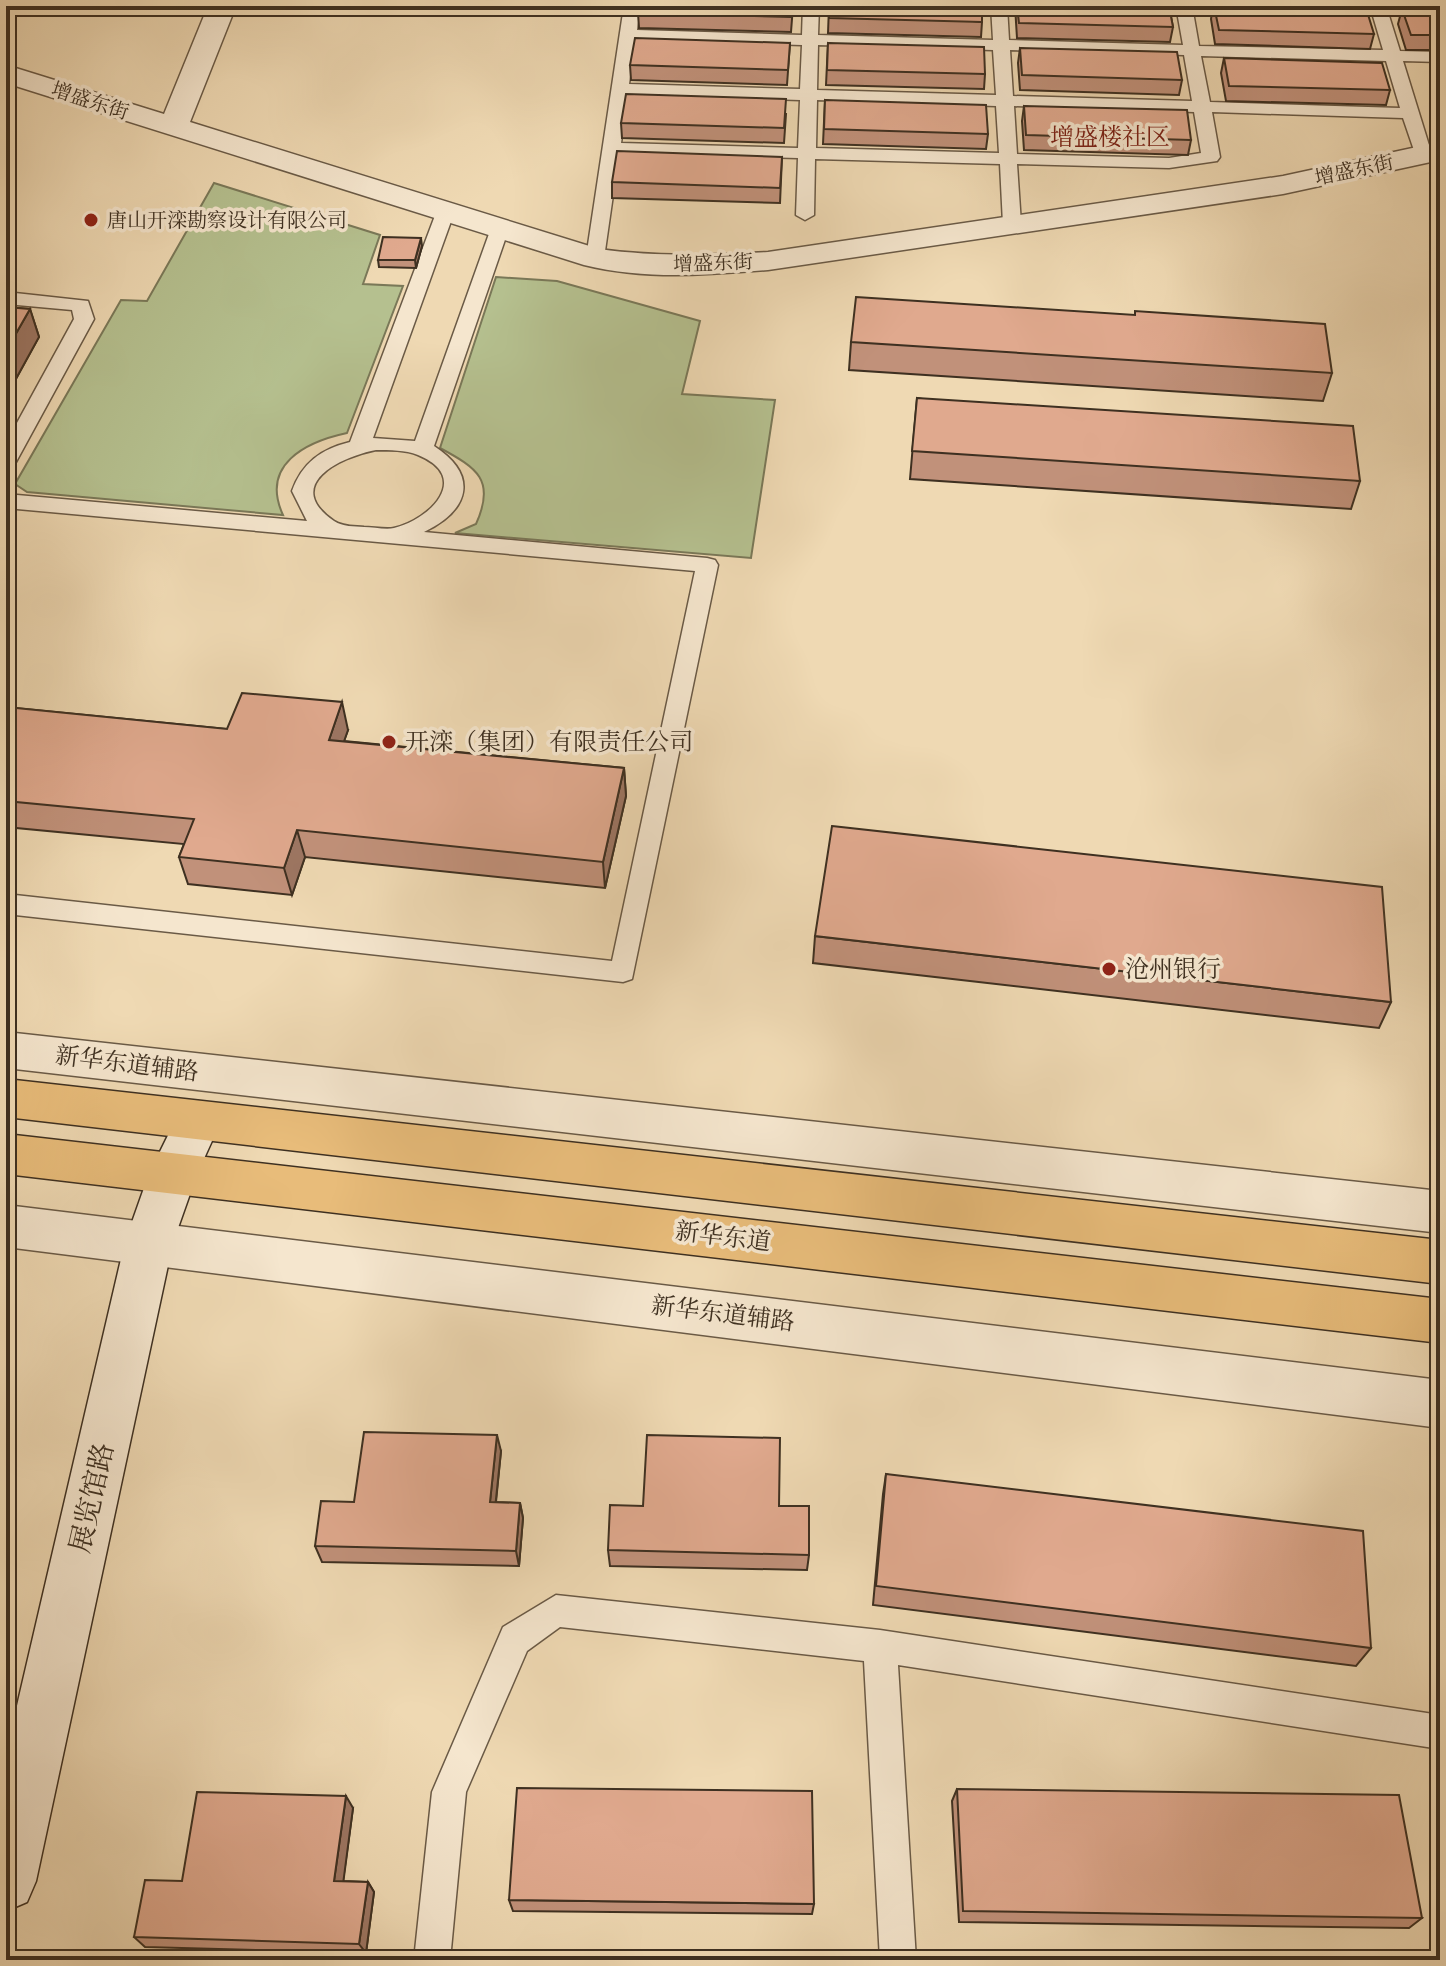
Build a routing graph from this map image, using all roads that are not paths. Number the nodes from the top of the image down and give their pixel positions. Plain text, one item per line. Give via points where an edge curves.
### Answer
1 (222, 6) edge
2 (632, 6) edge
3 (811, 6) edge
4 (999, 6) edge
5 (1184, 6) edge
6 (1378, 6) edge
7 (628, 35) junction
8 (810, 40) junction
9 (1001, 45) junction
10 (1192, 51) junction
11 (1393, 56) junction
12 (1440, 57) edge
13 (6, 74) edge
14 (620, 89) junction
15 (808, 95) junction
16 (1005, 101) junction
17 (1202, 106) junction
18 (1411, 113) junction
19 (173, 127) junction
20 (611, 148) junction
21 (806, 153) junction
22 (1432, 153) edge
23 (1008, 159) junction
24 (445, 213) junction
25 (805, 215) dead end
26 (1012, 224) junction
27 (499, 231) junction
28 (595, 258) junction
29 (6, 298) edge
30 (360, 444) junction
31 (423, 448) junction
32 (6, 462) edge
33 (6, 501) edge
34 (334, 531) junction
35 (393, 536) junction
36 (6, 904) edge
37 (6, 1050) edge
38 (216, 1074) junction
39 (6, 1098) edge
40 (198, 1121) junction
41 (6, 1154) edge
42 (173, 1174) junction
43 (1440, 1212) edge
44 (6, 1226) edge
45 (149, 1242) junction
46 (1440, 1262) edge
47 (1440, 1321) edge
48 (1440, 1404) edge
49 (880, 1646) junction
50 (1440, 1732) edge
51 (6, 1881) edge
52 (432, 1960) edge
53 (898, 1960) edge

1 - 19 street
2 - 7 lane
3 - 8 lane
4 - 9 lane
5 - 10 lane
6 - 11 lane
7 - 8 lane
7 - 14 lane
8 - 9 lane
8 - 15 lane
9 - 10 lane
9 - 16 lane
10 - 11 lane
10 - 17 lane
11 - 12 lane
11 - 18 lane
13 - 19 street, 增盛东街
14 - 15 lane
14 - 20 lane
15 - 16 lane
15 - 21 lane
16 - 17 lane
16 - 23 lane
17 - 18 lane
17 - 23 lane via 1211,157 1169,163
18 - 22 lane
19 - 24 street, 增盛东街
20 - 21 lane
20 - 28 lane
21 - 23 lane
21 - 25 lane
22 - 26 street, 增盛东街 via 1283,185
23 - 26 lane
24 - 27 street, 增盛东街
24 - 30 lane
26 - 28 street, 增盛东街 via 768,261 696,266
27 - 28 street, 增盛东街
27 - 31 lane
29 - 32 lane via 81,305 84,319
30 - 31 lane
30 - 34 lane via 328,458 307,479 303,496 310,512
31 - 35 lane via 451,472 449,503 431,522
33 - 34 lane
34 - 35 lane
35 - 36 lane via 707,565 623,972
37 - 38 street, 新华东道辅路
38 - 40 street, 展览馆路
38 - 43 street, 新华东道辅路
39 - 40 main road
40 - 42 street, 展览馆路
40 - 46 main road
41 - 42 main road, 新华东道
42 - 45 street, 展览馆路
42 - 47 main road, 新华东道
44 - 45 street, 新华东道辅路
45 - 48 street, 新华东道辅路
45 - 51 street, 展览馆路
49 - 50 lane
49 - 52 lane via 556,1611 515,1639 449,1792
49 - 53 lane

